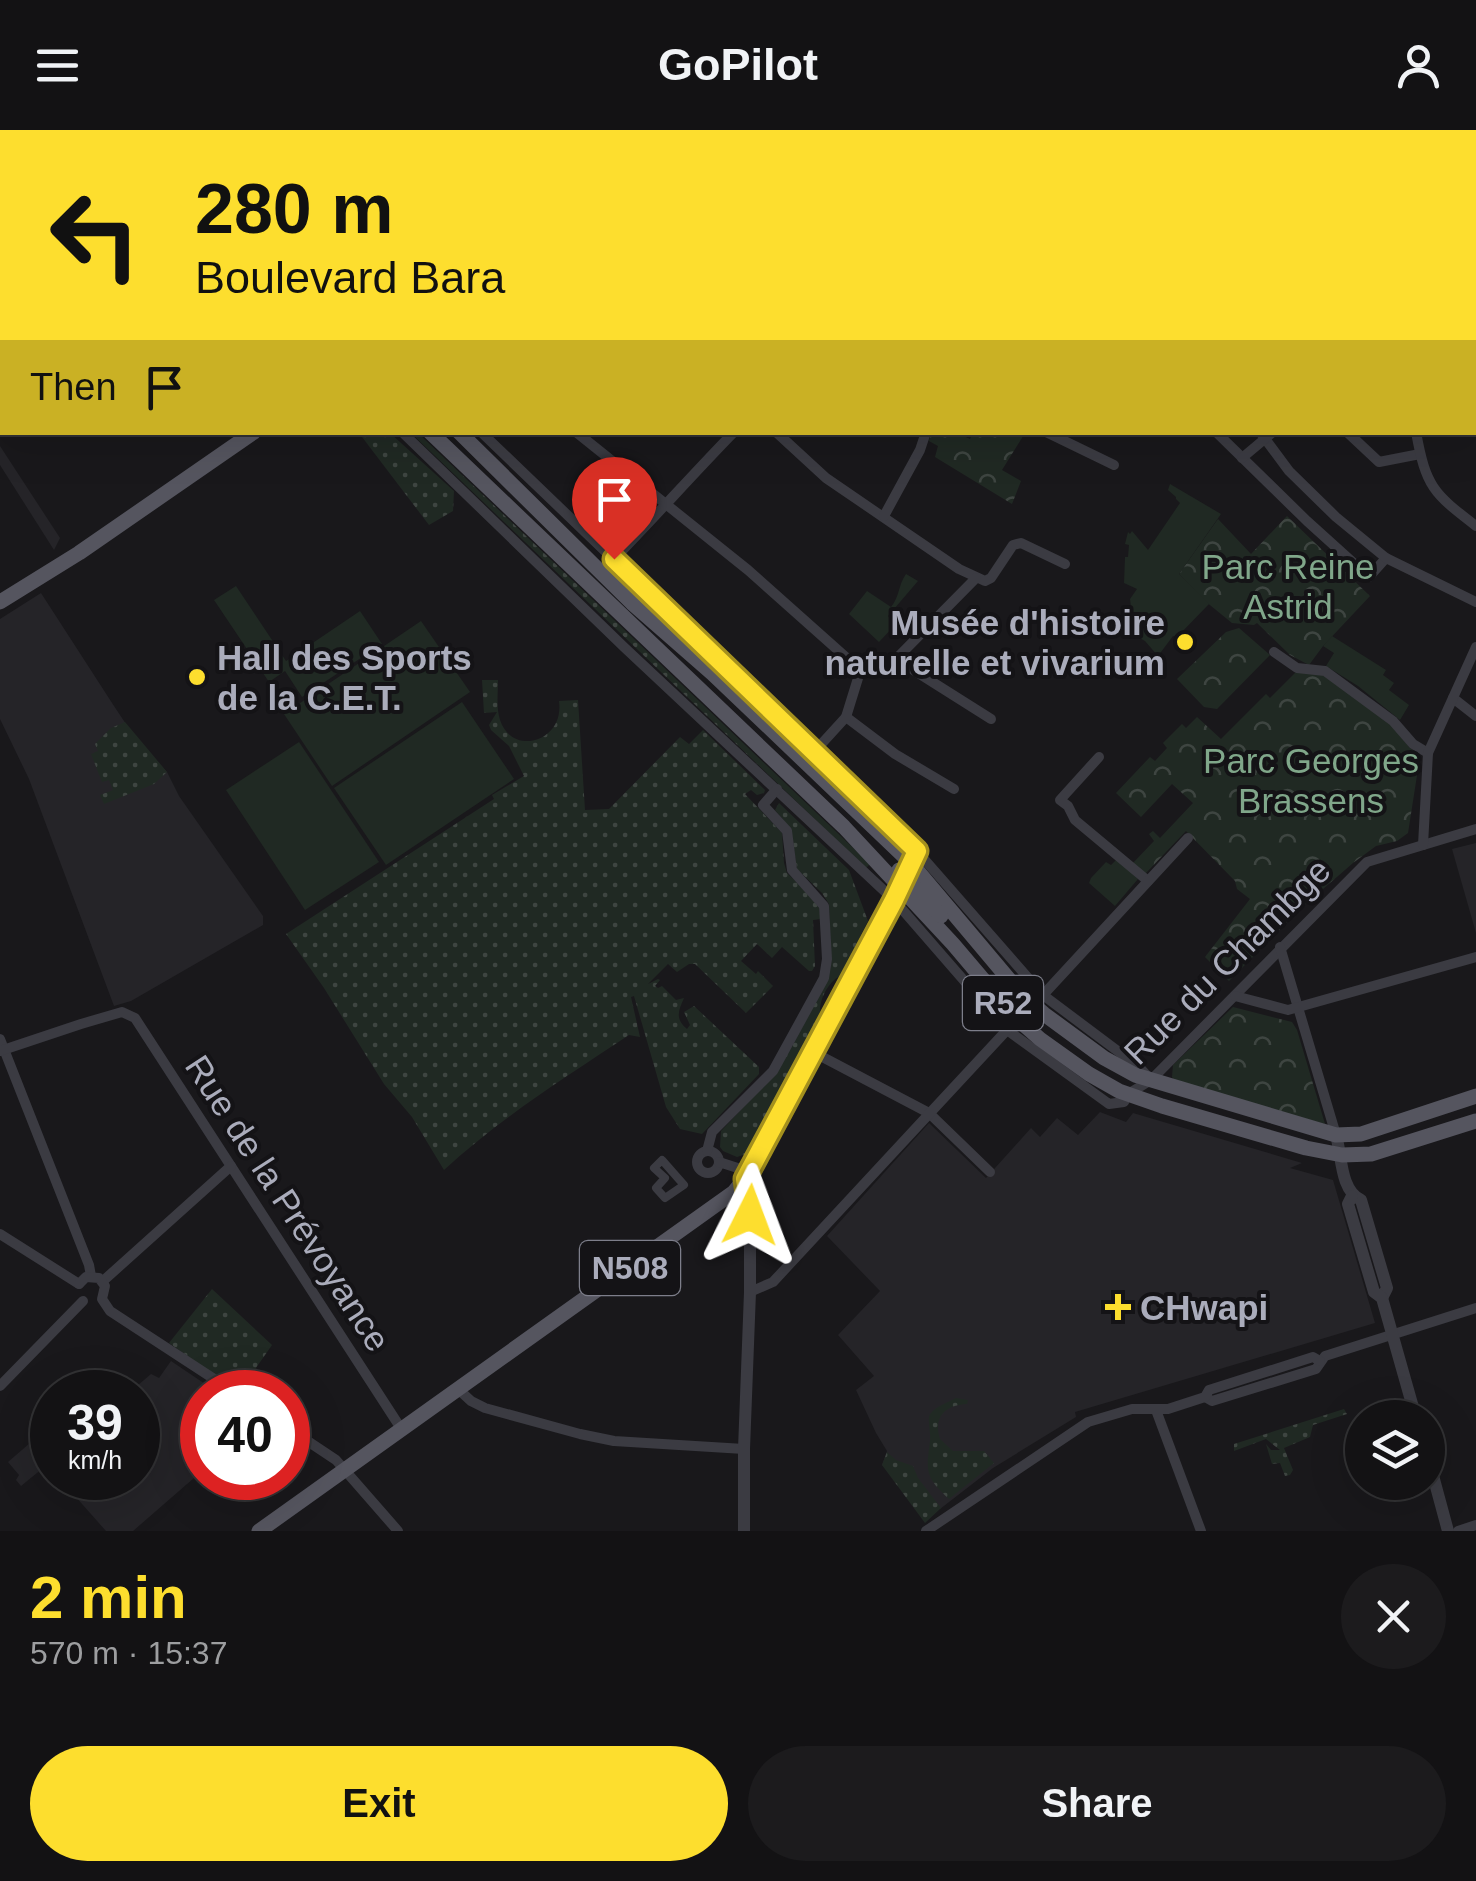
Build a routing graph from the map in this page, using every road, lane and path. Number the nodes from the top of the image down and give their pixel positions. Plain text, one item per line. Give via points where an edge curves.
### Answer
1 (250, 435) edge
2 (405, 435) edge
3 (433, 435) edge
4 (446, 435) edge
5 (462, 435) edge
6 (484, 435) edge
7 (580, 435) edge
8 (731, 435) edge
9 (779, 435) edge
10 (925, 435) edge
11 (1052, 435) edge
12 (1219, 435) edge
13 (1265, 435) edge
14 (1267, 435) edge
15 (1351, 435) edge
16 (1417, 435) edge
17 (1420, 454) junction
18 (1242, 458) junction
19 (1114, 465) dead end
20 (502, 475) junction
21 (666, 504) junction
22 (884, 516) junction
23 (1476, 526) edge
24 (1386, 558) junction
25 (614, 559) junction
26 (1065, 564) dead end
27 (976, 578) junction
28 (0, 602) edge
29 (1476, 602) edge
30 (1476, 647) edge
31 (1274, 652) dead end
32 (896, 659) junction
33 (862, 674) junction
34 (1453, 698) junction
35 (1476, 716) edge
36 (846, 717) junction
37 (991, 719) dead end
38 (815, 751) junction
39 (1428, 752) junction
40 (1099, 757) dead end
41 (777, 789) junction
42 (954, 789) dead end
43 (1476, 829) edge
44 (1188, 838) dead end
45 (1424, 845) junction
46 (905, 875) junction
47 (1148, 880) junction
48 (1280, 947) junction
49 (1476, 957) edge
50 (1044, 995) junction
51 (1235, 996) junction
52 (1298, 1007) junction
53 (1008, 1030) junction
54 (1, 1047) edge
55 (813, 1052) junction
56 (1150, 1080) junction
57 (1128, 1094) junction
58 (1476, 1096) edge
59 (929, 1113) junction
60 (1476, 1122) edge
61 (1336, 1135) junction
62 (707, 1151) junction
63 (1342, 1155) junction
64 (719, 1162) junction
65 (231, 1166) junction
66 (654, 1168) joint
67 (990, 1172) dead end
68 (747, 1176) junction
69 (0, 1234) edge
70 (91, 1276) junction
71 (103, 1281) junction
72 (79, 1284) junction
73 (750, 1292) junction
74 (102, 1300) junction
75 (83, 1301) junction
76 (1476, 1308) edge
77 (1392, 1333) junction
78 (201, 1370) edge
79 (0, 1386) edge
80 (458, 1389) junction
81 (1411, 1400) edge
82 (1156, 1410) junction
83 (402, 1430) junction
84 (310, 1443) edge
85 (744, 1449) junction
86 (345, 1470) junction
87 (1440, 1500) edge
88 (1476, 1525) edge
89 (746, 1530) edge
90 (259, 1531) edge
91 (398, 1531) edge
92 (926, 1531) edge
93 (1201, 1531) edge
94 (1448, 1531) edge
95 (1458, 1531) edge

1 - 28 main road
2 - 41 street
3 - 46 main road, R52 via 844,826
4 - 20 main road, R52
5 - 20 main road, R52
6 - 25 street
7 - 21 street
8 - 21 street
9 - 22 street via 826,478
10 - 22 street
11 - 19 street
12 - 18 street
13 - 18 street
14 - 24 street via 1289,471
15 - 17 street via 1379,462
16 - 17 street
17 - 23 street via 1435,492
18 - 24 street via 1369,577
20 - 46 main road, R52 via 875,830
21 - 25 street
21 - 33 street
22 - 27 street
24 - 29 street
25 - 38 street
26 - 27 street via 1017,544 991,578
27 - 32 street
30 - 34 street
31 - 39 street via 1297,668 1325,671
32 - 33 street
32 - 37 street
33 - 36 street
34 - 35 street
34 - 39 street
36 - 38 street
36 - 42 street
38 - 46 street
39 - 45 street
40 - 47 street via 1060,800
41 - 46 street
41 - 62 street via 763,805 787,831 792,870 824,906 824,978 772,1071 712,1132
43 - 45 street, Rue du Chambge
44 - 47 street
45 - 48 street, Rue du Chambge via 1367,862
46 - 50 street
46 - 53 street
46 - 55 main road, N508
46 - 56 main road, R52 via 1044,1014 1104,1058
46 - 57 main road, R52 via 1014,1016 1089,1074
47 - 50 street
48 - 51 street, Rue du Chambge
48 - 52 street
49 - 52 street
50 - 56 street
51 - 52 street
51 - 56 street, Rue du Chambge
52 - 61 street
53 - 57 street via 1109,1104 1124,1102
53 - 59 street
54 - 65 street, Rue de la Prévoyance via 122,1012 135,1018
54 - 70 street
55 - 59 street
55 - 68 main road, N508
56 - 57 street, Rue du Chambge
56 - 61 main road, R52
57 - 63 main road, R52
58 - 61 main road, R52 via 1362,1134
59 - 67 street
59 - 73 street via 773,1282
60 - 63 main road, R52 via 1370,1154
61 - 63 street
62 - 64 street
62 - 64 street via 697,1160 700,1170 711,1173
63 - 77 street via 1348,1204
64 - 68 street
65 - 71 street
65 - 83 street, Rue de la Prévoyance
66 - 66 street via 662,1160 684,1185 665,1198 656,1188 665,1178
68 - 73 street
68 - 80 main road, N508 via 722,1202
69 - 72 street
70 - 71 street
70 - 72 street
71 - 74 street
72 - 75 street
73 - 85 street
74 - 75 street
74 - 78 street
75 - 79 street
76 - 77 street
77 - 81 street
77 - 82 street via 1325,1356 1316,1369 1212,1401 1204,1397
80 - 83 main road, N508
80 - 85 street via 485,1408 580,1434
82 - 92 street via 1132,1409 1088,1422
82 - 93 street
83 - 86 main road, N508
84 - 86 street
85 - 89 street
86 - 90 main road, N508
86 - 91 street
87 - 94 street
88 - 95 street

